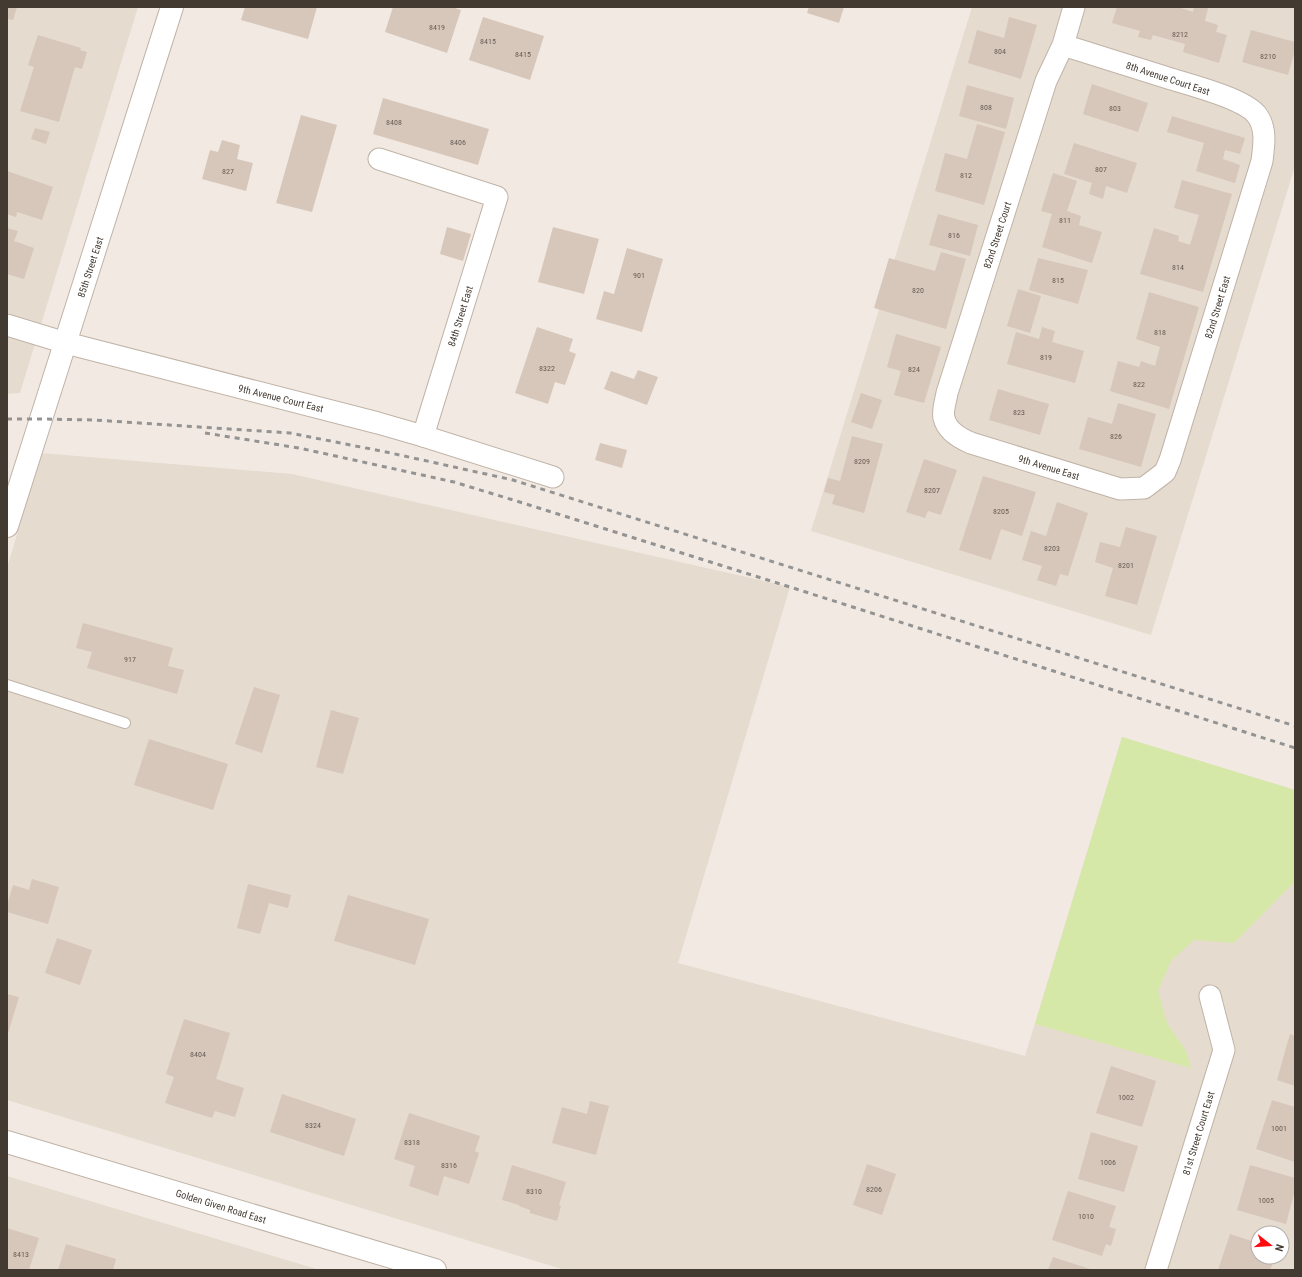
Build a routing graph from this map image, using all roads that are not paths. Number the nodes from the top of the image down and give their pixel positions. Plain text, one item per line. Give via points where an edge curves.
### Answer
1 (172, 7) edge
2 (1074, 7) edge
3 (1063, 45) junction
4 (1262, 126) joint
5 (379, 159) dead end
6 (7, 324) edge
7 (66, 343) junction
8 (948, 427) joint
9 (423, 436) junction
10 (553, 477) dead end
11 (1154, 481) joint
12 (7, 526) edge
13 (7, 685) edge
14 (125, 723) dead end
15 (1210, 996) dead end
16 (7, 1142) edge
17 (435, 1270) edge
18 (1156, 1270) edge

1 - 7 street, 85th Street East
2 - 3 street, 82nd Street Court
3 - 4 street, 8th Avenue Court East via 1241,103 1255,114
3 - 8 street, 82nd Street Court via 1046,81 947,393 944,417
4 - 11 street, 82nd Street East via 1262,161 1170,460 1165,472
5 - 9 street, 84th Street East via 497,197
6 - 7 street, 9th Avenue Court East
7 - 9 street, 9th Avenue Court East
7 - 12 street, 85th Street East
8 - 11 street, 9th Avenue East via 958,438 971,443 1120,489 1144,488
9 - 10 street, 9th Avenue Court East
13 - 14 lane
15 - 18 street, 81st Street Court East via 1224,1050
16 - 17 street, Golden Given Road East

